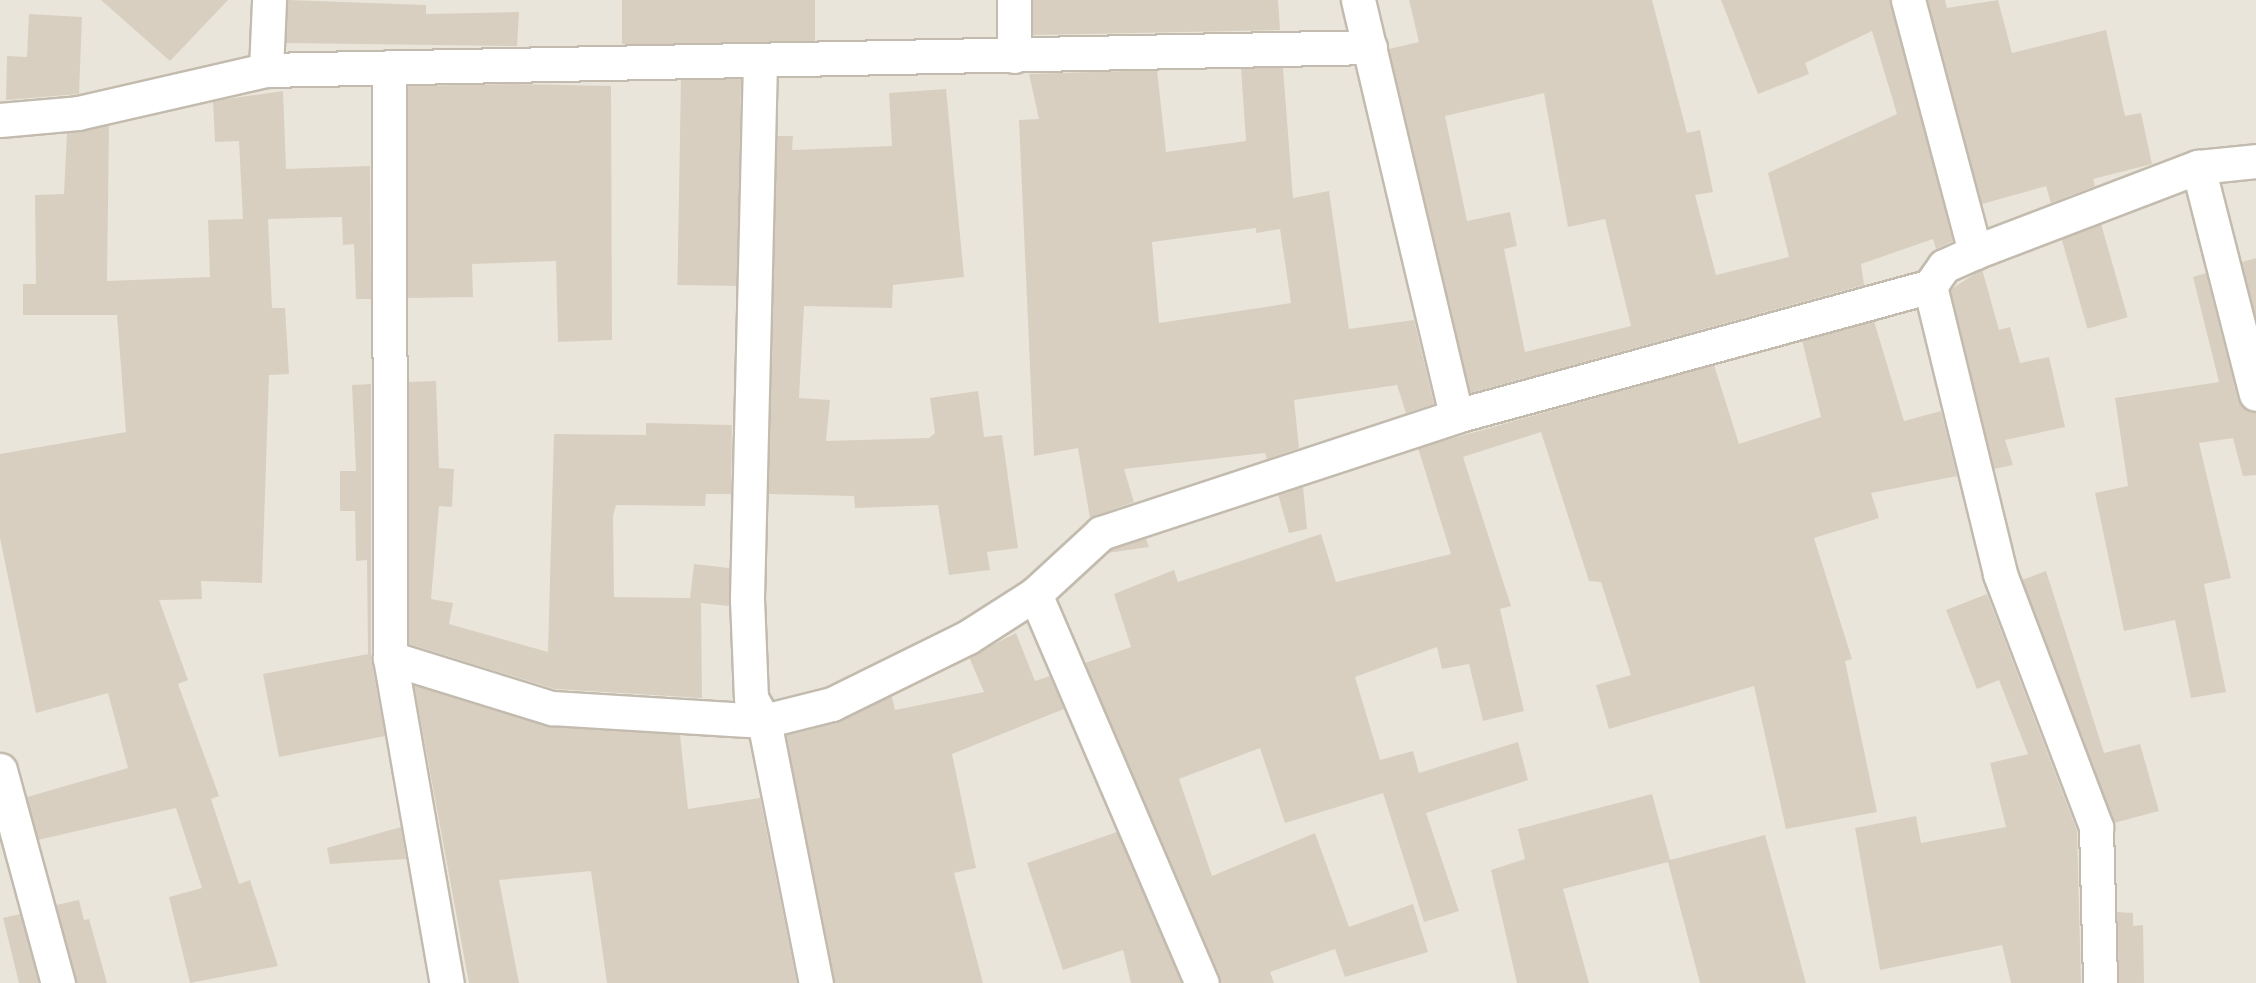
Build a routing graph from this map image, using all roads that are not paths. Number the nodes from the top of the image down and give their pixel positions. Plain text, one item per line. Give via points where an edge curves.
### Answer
1 (269, 0) edge
2 (1014, 0) edge
3 (1358, 0) edge
4 (1908, 0) edge
5 (1370, 47) junction
6 (1014, 56) junction
7 (760, 62) junction
8 (389, 67) junction
9 (266, 70) junction
10 (0, 120) edge
11 (2256, 161) edge
12 (2198, 167) junction
13 (1975, 252) junction
14 (1930, 286) junction
15 (2256, 394) edge
16 (1456, 416) junction
17 (1035, 594) junction
18 (390, 658) junction
19 (764, 722) junction
20 (0, 770) edge
21 (58, 983) edge
22 (447, 983) edge
23 (816, 983) edge
24 (1202, 983) edge
25 (2100, 983) edge

1 - 9 street
2 - 6 street
3 - 5 street
4 - 13 street
5 - 6 street
5 - 16 street
6 - 7 street
7 - 8 street
7 - 19 street via 747,599 751,698
8 - 9 street
8 - 18 street
9 - 10 street via 78,113
11 - 12 street
12 - 13 street
12 - 15 street
13 - 14 street via 1944,266
14 - 16 street
14 - 25 street via 2000,574 2096,827
16 - 17 street via 1101,533
17 - 19 street via 901,672 832,704
17 - 24 street
18 - 19 street via 552,708
18 - 22 street
19 - 23 street
20 - 21 street

